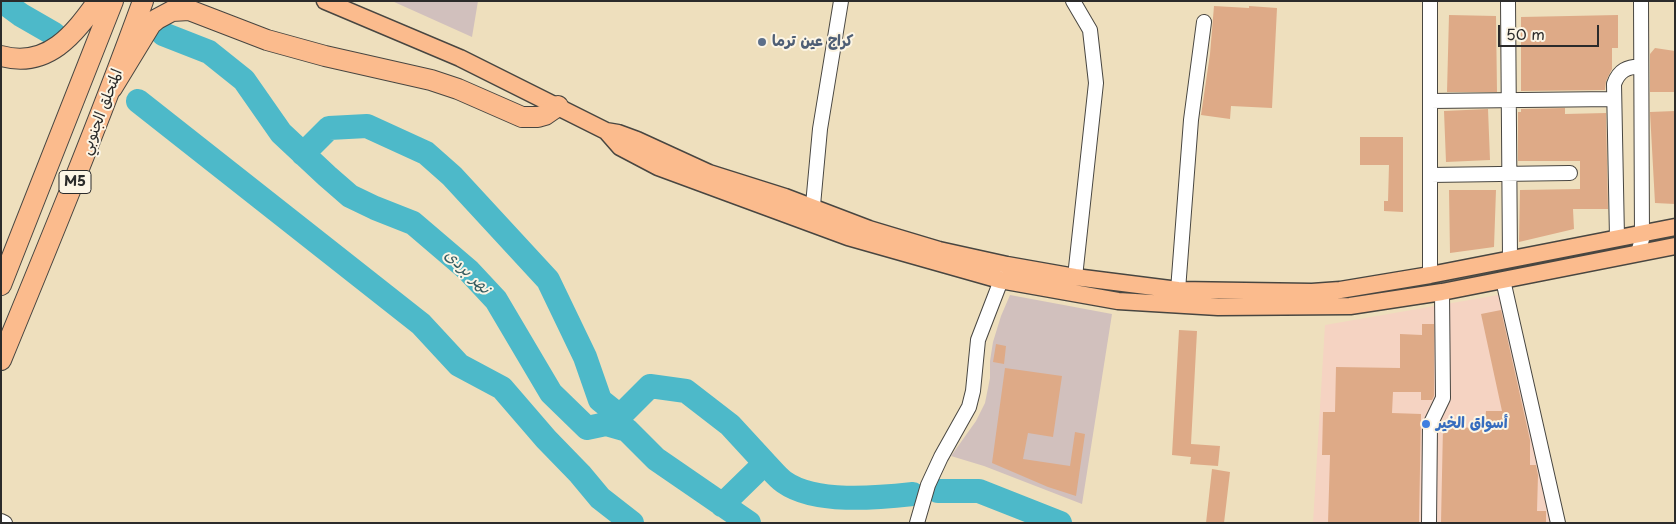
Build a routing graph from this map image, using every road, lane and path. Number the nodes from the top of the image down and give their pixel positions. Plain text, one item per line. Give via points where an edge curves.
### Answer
1 (98, 1) edge
2 (113, 1) edge
3 (143, 1) edge
4 (324, 1) edge
5 (841, 1) edge
6 (1073, 1) edge
7 (1430, 1) edge
8 (1508, 1) edge
9 (1640, 1) edge
10 (1204, 22) dead end
11 (1, 56) edge
12 (1641, 66) junction
13 (112, 88) junction
14 (1614, 99) junction
15 (1430, 101) junction
16 (1508, 101) junction
17 (558, 106) junction
18 (1570, 173) dead end
19 (1508, 174) junction
20 (1430, 175) junction
21 (812, 216) junction
22 (1675, 227) edge
23 (1642, 233) junction
24 (1617, 238) junction
25 (1675, 246) edge
26 (1638, 253) junction
27 (1510, 260) junction
28 (1004, 273) junction
29 (1430, 275) junction
30 (1075, 278) junction
31 (1503, 280) junction
32 (1, 286) edge
33 (1178, 290) junction
34 (1442, 292) junction
35 (1, 360) edge
36 (1, 521) edge
37 (5, 523) edge
38 (917, 523) edge
39 (1429, 523) edge
40 (1558, 523) edge

1 - 11 highway via 67,40 50,52 30,58
2 - 32 highway, المتحلق الجنوبي / M5
3 - 13 highway, المتحلق الجنوبي / M5
4 - 17 main road via 460,58
5 - 21 street via 820,130
6 - 30 street via 1090,30 1096,83
7 - 15 street
8 - 16 street
9 - 12 street
10 - 33 street via 1190,120
12 - 14 street via 1620,72 1614,84
12 - 23 street
13 - 17 highway via 151,24 172,11 189,10 267,40 431,80 522,117 545,115
13 - 35 highway, المتحلق الجنوبي / M5
14 - 16 street
14 - 24 street
15 - 16 street
15 - 20 street
16 - 19 street
17 - 21 main road via 606,132 637,140
18 - 19 street
19 - 20 street
19 - 27 street
20 - 29 street
21 - 28 main road via 851,223
22 - 23 main road
23 - 24 main road
23 - 26 street
24 - 27 main road
25 - 26 main road
26 - 31 main road
27 - 29 main road
28 - 30 main road
28 - 34 main road via 1118,301 1218,307 1340,307
28 - 38 street via 978,340 969,407 928,485
29 - 33 main road via 1352,289 1312,292
30 - 33 main road
31 - 34 main road
31 - 40 street
34 - 39 street via 1443,398 1430,425
36 - 37 street

